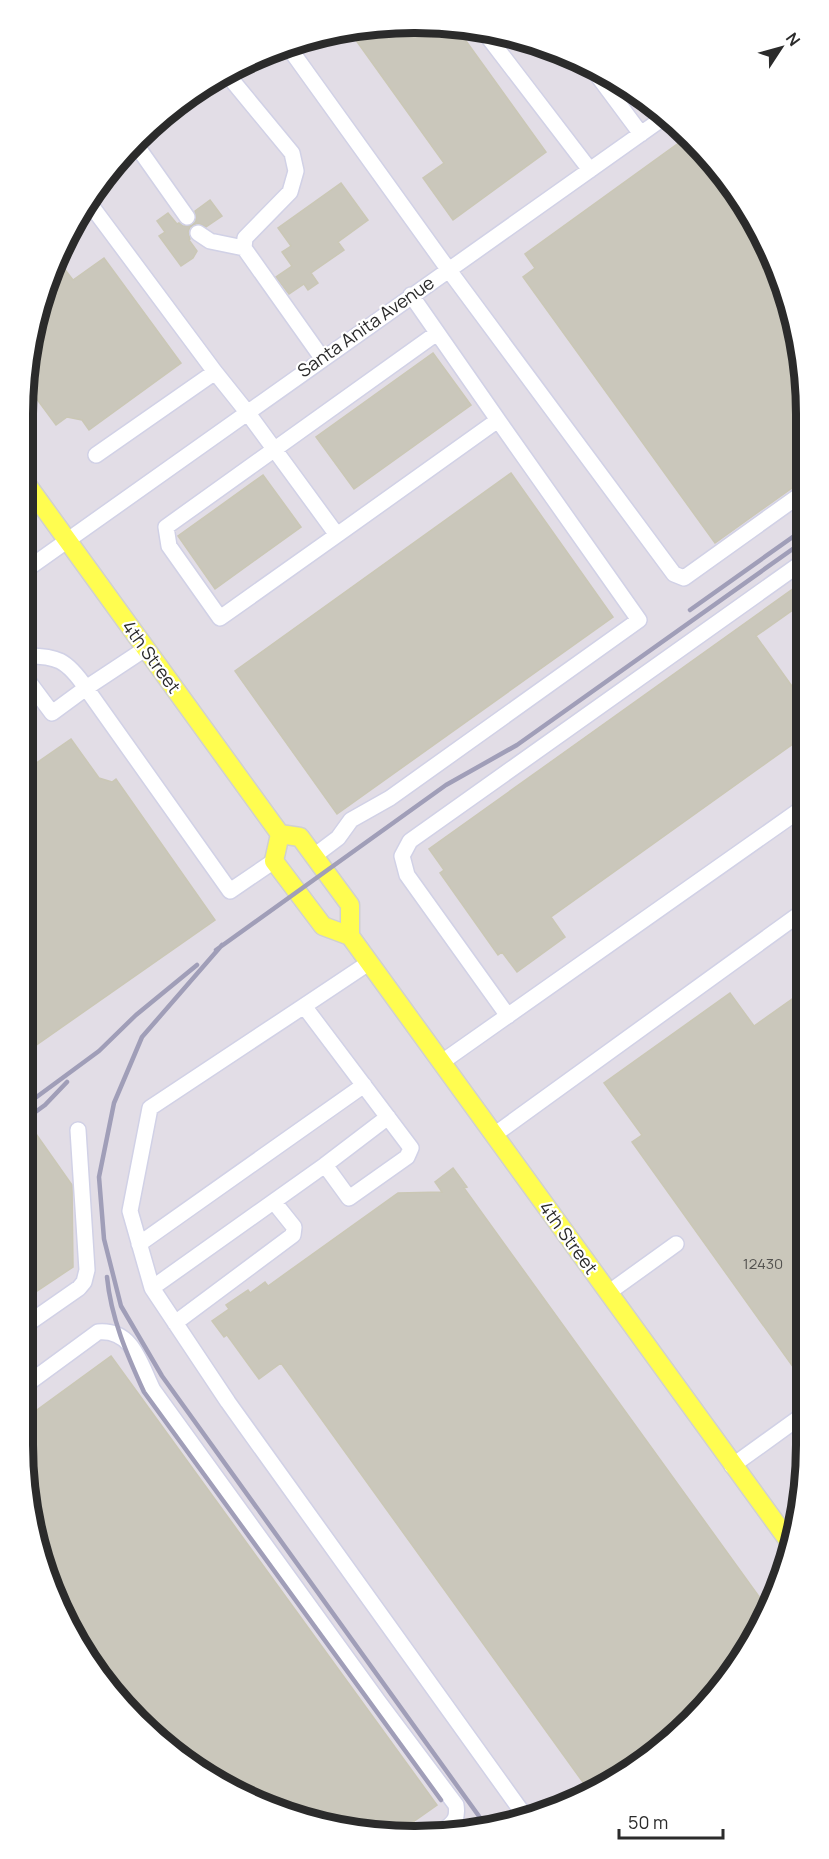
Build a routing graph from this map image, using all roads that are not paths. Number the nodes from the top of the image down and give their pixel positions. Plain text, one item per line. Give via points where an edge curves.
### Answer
1 (491, 40) edge
2 (293, 53) edge
3 (232, 80) edge
4 (602, 82) edge
5 (658, 122) edge
6 (641, 134) junction
7 (140, 150) edge
8 (590, 170) junction
9 (93, 209) edge
10 (187, 217) dead end
11 (198, 233) dead end
12 (244, 248) junction
13 (448, 269) junction
14 (411, 295) junction
15 (437, 333) junction
16 (322, 358) junction
17 (215, 372) junction
18 (247, 411) junction
19 (498, 420) junction
20 (274, 449) junction
21 (96, 455) dead end
22 (33, 494) edge
23 (796, 498) edge
24 (336, 535) junction
25 (67, 540) junction
26 (33, 564) edge
27 (796, 567) edge
28 (145, 649) junction
29 (33, 656) edge
30 (33, 688) edge
31 (86, 688) junction
32 (796, 813) edge
33 (280, 834) junction
34 (314, 856) junction
35 (274, 861) junction
36 (796, 917) edge
37 (350, 936) junction
38 (370, 962) junction
39 (304, 1006) junction
40 (508, 1016) junction
41 (442, 1062) junction
42 (364, 1085) junction
43 (388, 1117) junction
44 (78, 1130) dead end
45 (494, 1135) junction
46 (325, 1165) junction
47 (274, 1202) junction
48 (139, 1244) junction
49 (676, 1244) dead end
50 (152, 1288) junction
51 (608, 1293) junction
52 (33, 1319) edge
53 (175, 1323) junction
54 (33, 1379) edge
55 (796, 1421) edge
56 (732, 1466) junction
57 (785, 1536) edge
58 (521, 1811) edge
59 (451, 1824) edge

1 - 8 street
2 - 13 street
3 - 12 street via 292,153 296,171 290,192 245,238
4 - 6 street
5 - 6 street, Santa Anita Avenue
6 - 8 street, Santa Anita Avenue
7 - 10 street
8 - 13 street, Santa Anita Avenue
9 - 17 street
11 - 12 street via 210,241
12 - 16 street
13 - 14 street, Santa Anita Avenue
13 - 23 street via 674,574 684,579
14 - 15 street
14 - 16 street, Santa Anita Avenue
15 - 19 street
15 - 20 street
16 - 18 street, Santa Anita Avenue
17 - 18 street
17 - 21 street
18 - 20 street
18 - 25 street, Santa Anita Avenue
19 - 24 street
19 - 34 street via 639,620 390,798 351,820 338,838
20 - 24 street
20 - 24 street via 166,527 168,546 220,618
22 - 25 main road, 4th Street
25 - 26 street, Santa Anita Avenue
25 - 28 main road, 4th Street
27 - 40 street via 410,841 402,856 407,875
28 - 31 street
28 - 33 main road, 4th Street
29 - 31 street via 68,664
30 - 31 street via 52,713
31 - 35 street via 230,891
32 - 40 street
33 - 34 main road via 300,837
33 - 35 main road
34 - 37 main road via 350,905
35 - 37 main road via 323,926
36 - 45 street
37 - 38 main road, 4th Street
38 - 39 street
38 - 41 main road, 4th Street
39 - 42 street
39 - 48 street via 150,1108 130,1211
40 - 41 street
41 - 45 main road, 4th Street
42 - 43 street
42 - 48 street
43 - 46 street
43 - 46 street via 411,1148 407,1157 349,1197
44 - 52 street via 87,1270 79,1288
45 - 51 main road, 4th Street
46 - 47 street
47 - 50 street
47 - 53 street via 294,1227 293,1235
48 - 50 street
49 - 51 street
50 - 53 street
51 - 56 main road, 4th Street
53 - 58 street
54 - 59 street via 98,1332 109,1331 123,1337 133,1348 160,1400 456,1805
55 - 56 street
56 - 57 main road, 4th Street

